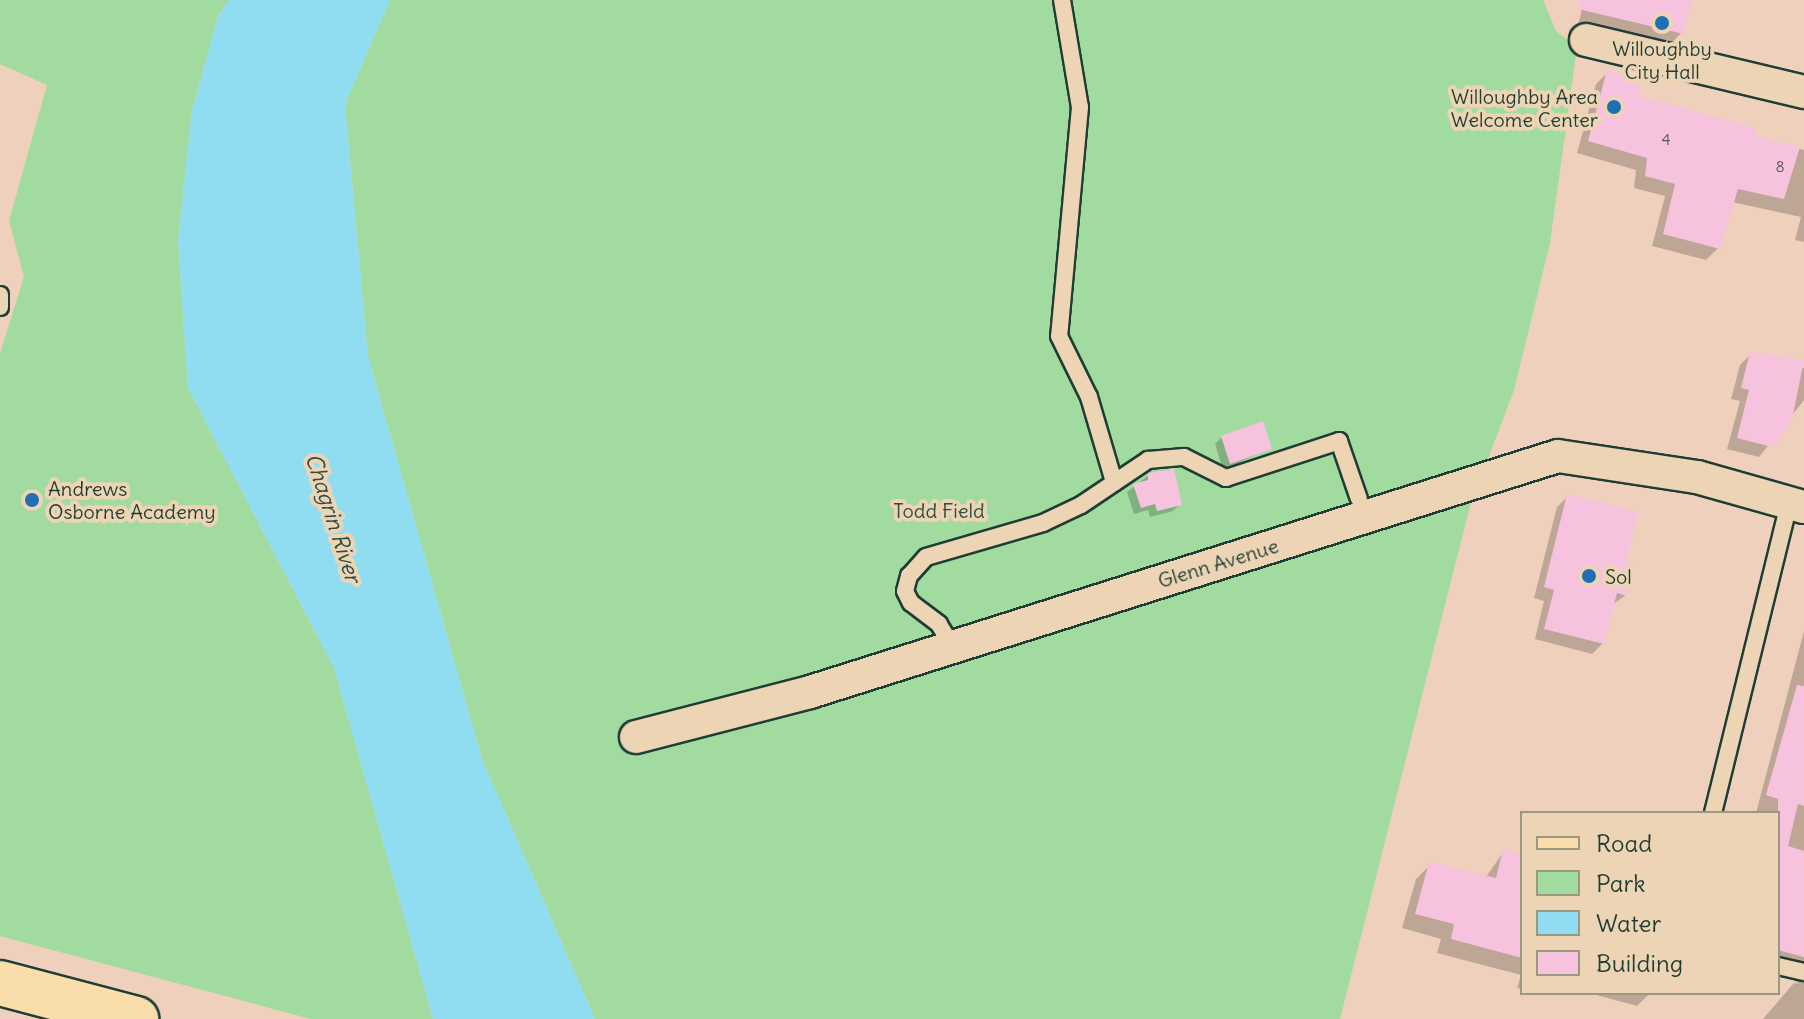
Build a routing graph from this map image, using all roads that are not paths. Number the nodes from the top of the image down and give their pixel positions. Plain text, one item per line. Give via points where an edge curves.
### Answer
1 (1062, 0) edge
2 (1586, 40) dead end
3 (1804, 92) edge
4 (0, 295) edge
5 (0, 307) edge
6 (1114, 482) junction
7 (1359, 499) dead end
8 (1796, 505) edge
9 (952, 646) junction
10 (636, 737) dead end
11 (1714, 811) edge
12 (1780, 966) edge
13 (1804, 972) edge
14 (0, 983) edge
15 (136, 1019) edge

1 - 6 lane via 1080,107 1059,336 1089,397
2 - 3 street
4 - 5 lane
6 - 7 lane via 1148,460 1167,455 1184,457 1226,478 1339,441
6 - 9 lane via 1043,523 926,557 909,576 905,591 911,603 939,624
8 - 9 street, Glenn Avenue via 1697,477 1558,456
8 - 11 lane
9 - 10 street, Glenn Avenue via 810,692
12 - 13 lane
14 - 15 main road

